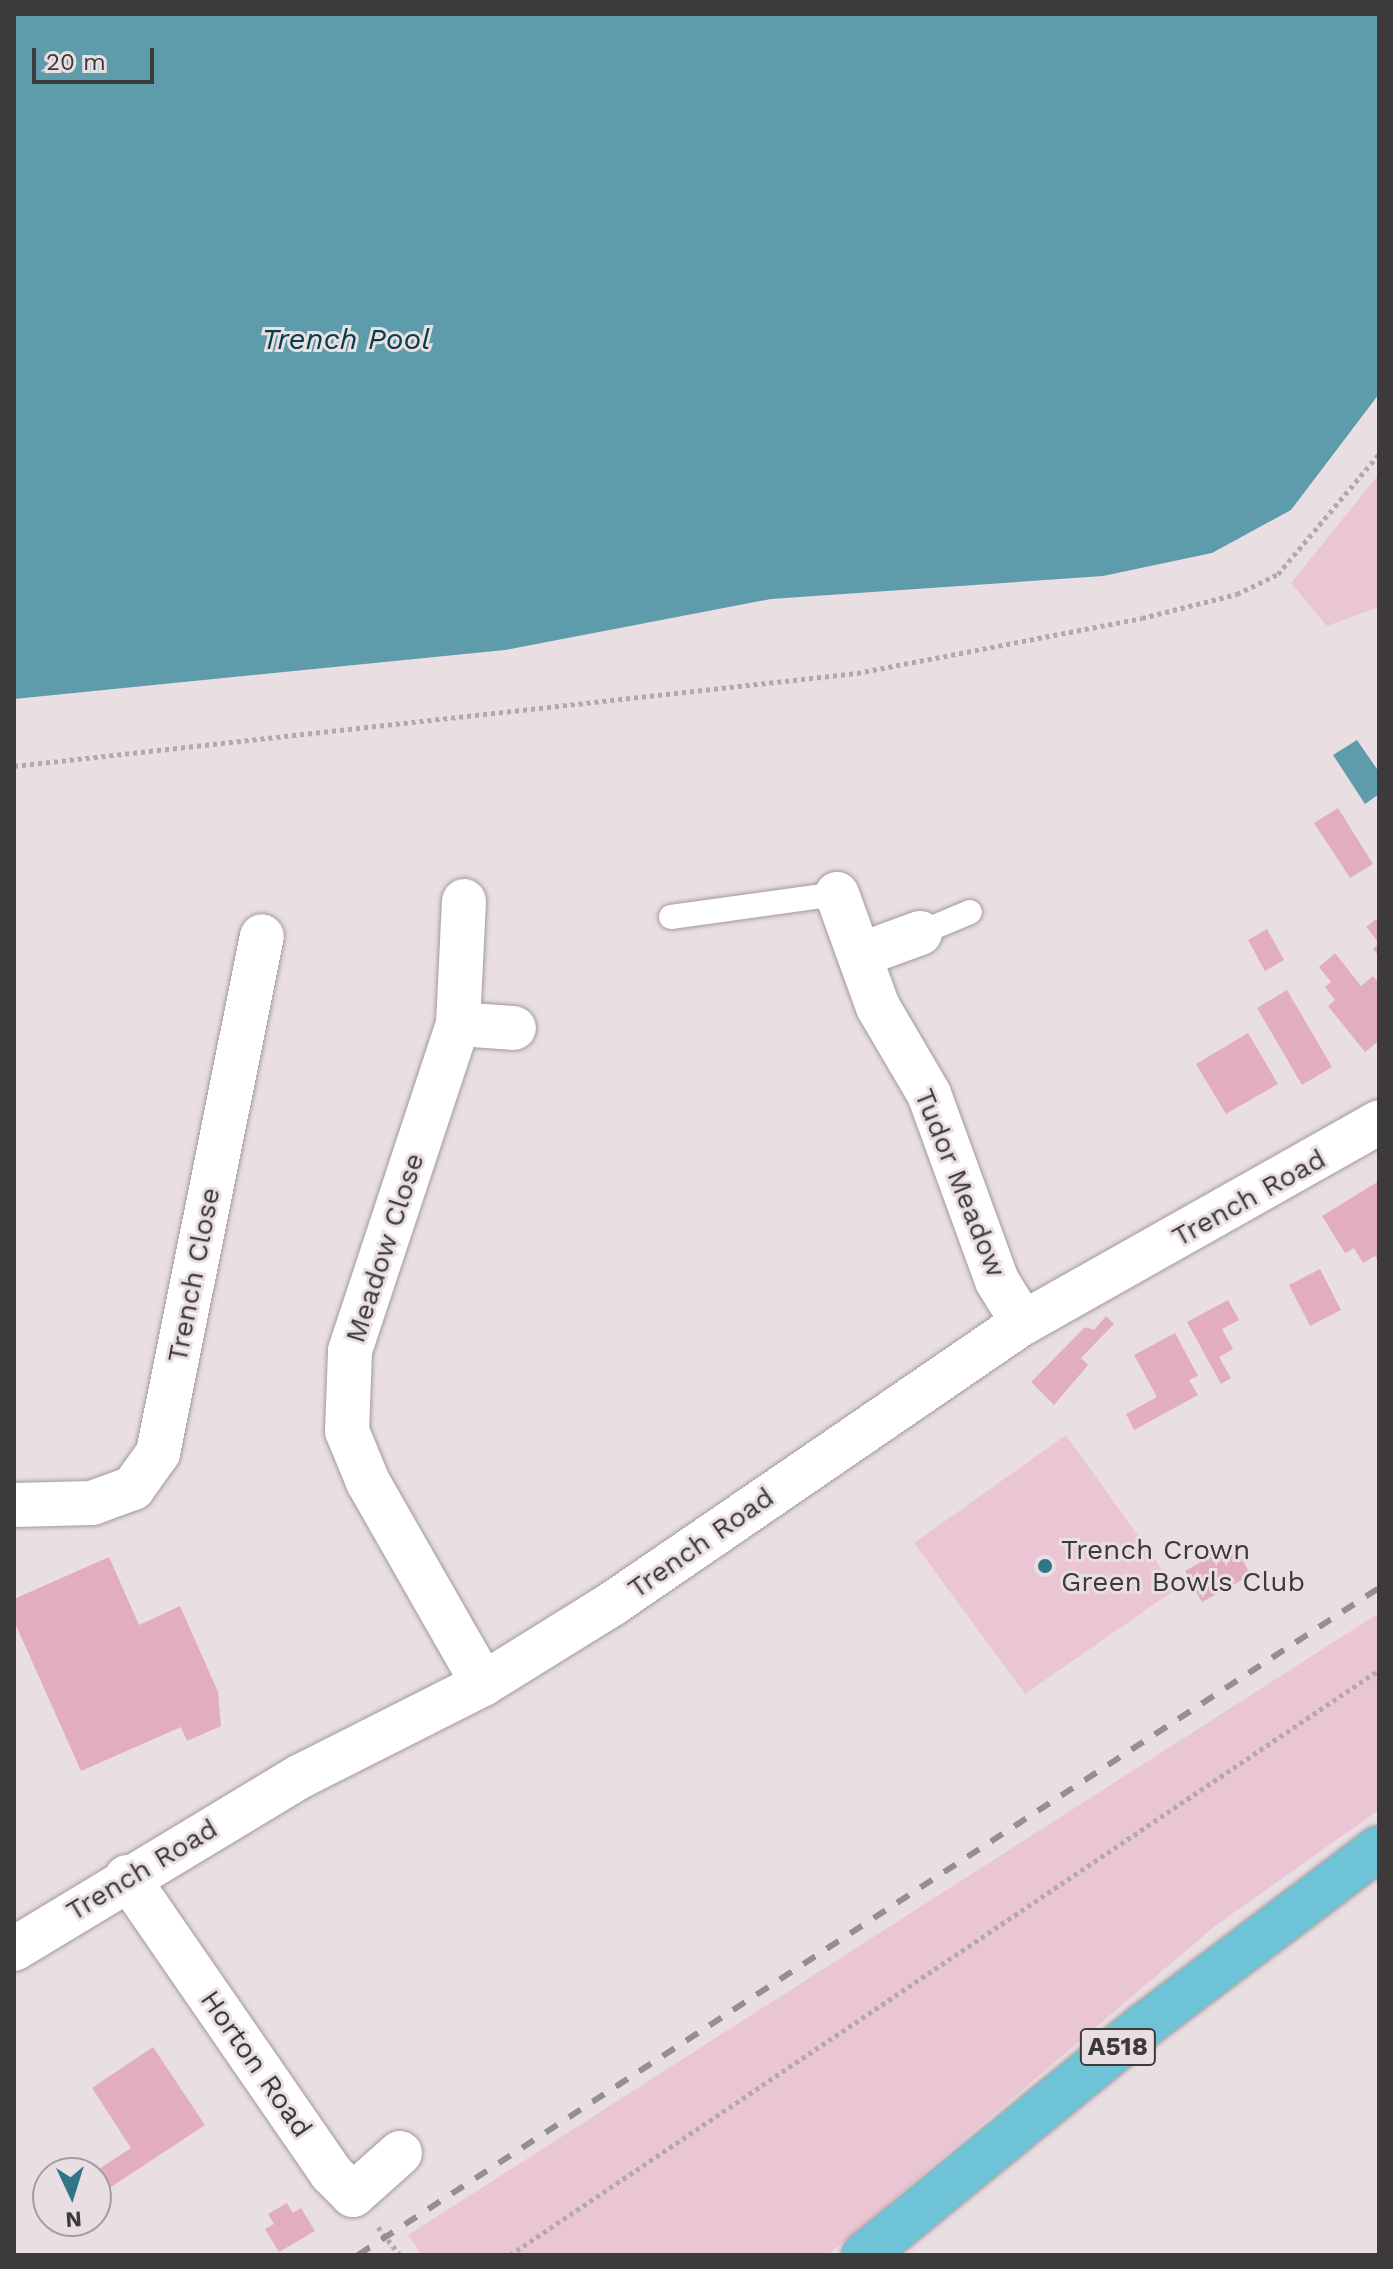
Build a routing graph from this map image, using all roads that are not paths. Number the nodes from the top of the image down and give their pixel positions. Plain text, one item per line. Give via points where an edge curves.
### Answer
1 (837, 894) joint
2 (464, 901) dead end
3 (970, 912) dead end
4 (671, 917) dead end
5 (920, 933) joint
6 (262, 936) dead end
7 (860, 955) junction
8 (458, 1024) junction
9 (514, 1028) dead end
10 (1379, 1122) edge
11 (1023, 1323) junction
12 (14, 1505) edge
13 (483, 1684) junction
14 (1379, 1848) edge
15 (127, 1877) junction
16 (14, 1949) edge
17 (400, 2153) dead end
18 (864, 2255) edge

1 - 4 lane
1 - 7 street, Tudor Meadow
2 - 8 street, Meadow Close
3 - 5 lane
5 - 7 street
6 - 12 street, Trench Close via 158,1453 133,1488 92,1503
7 - 11 street, Tudor Meadow via 878,1007 929,1094 997,1281
8 - 9 street
8 - 13 street, Meadow Close via 350,1351 347,1431 368,1482
10 - 11 street, Trench Road
11 - 13 street, Trench Road via 612,1604
13 - 15 street, Trench Road via 301,1776
14 - 18 highway, A518 via 1145,2025
15 - 16 street, Trench Road
15 - 17 street, Horton Road via 331,2173 353,2195

